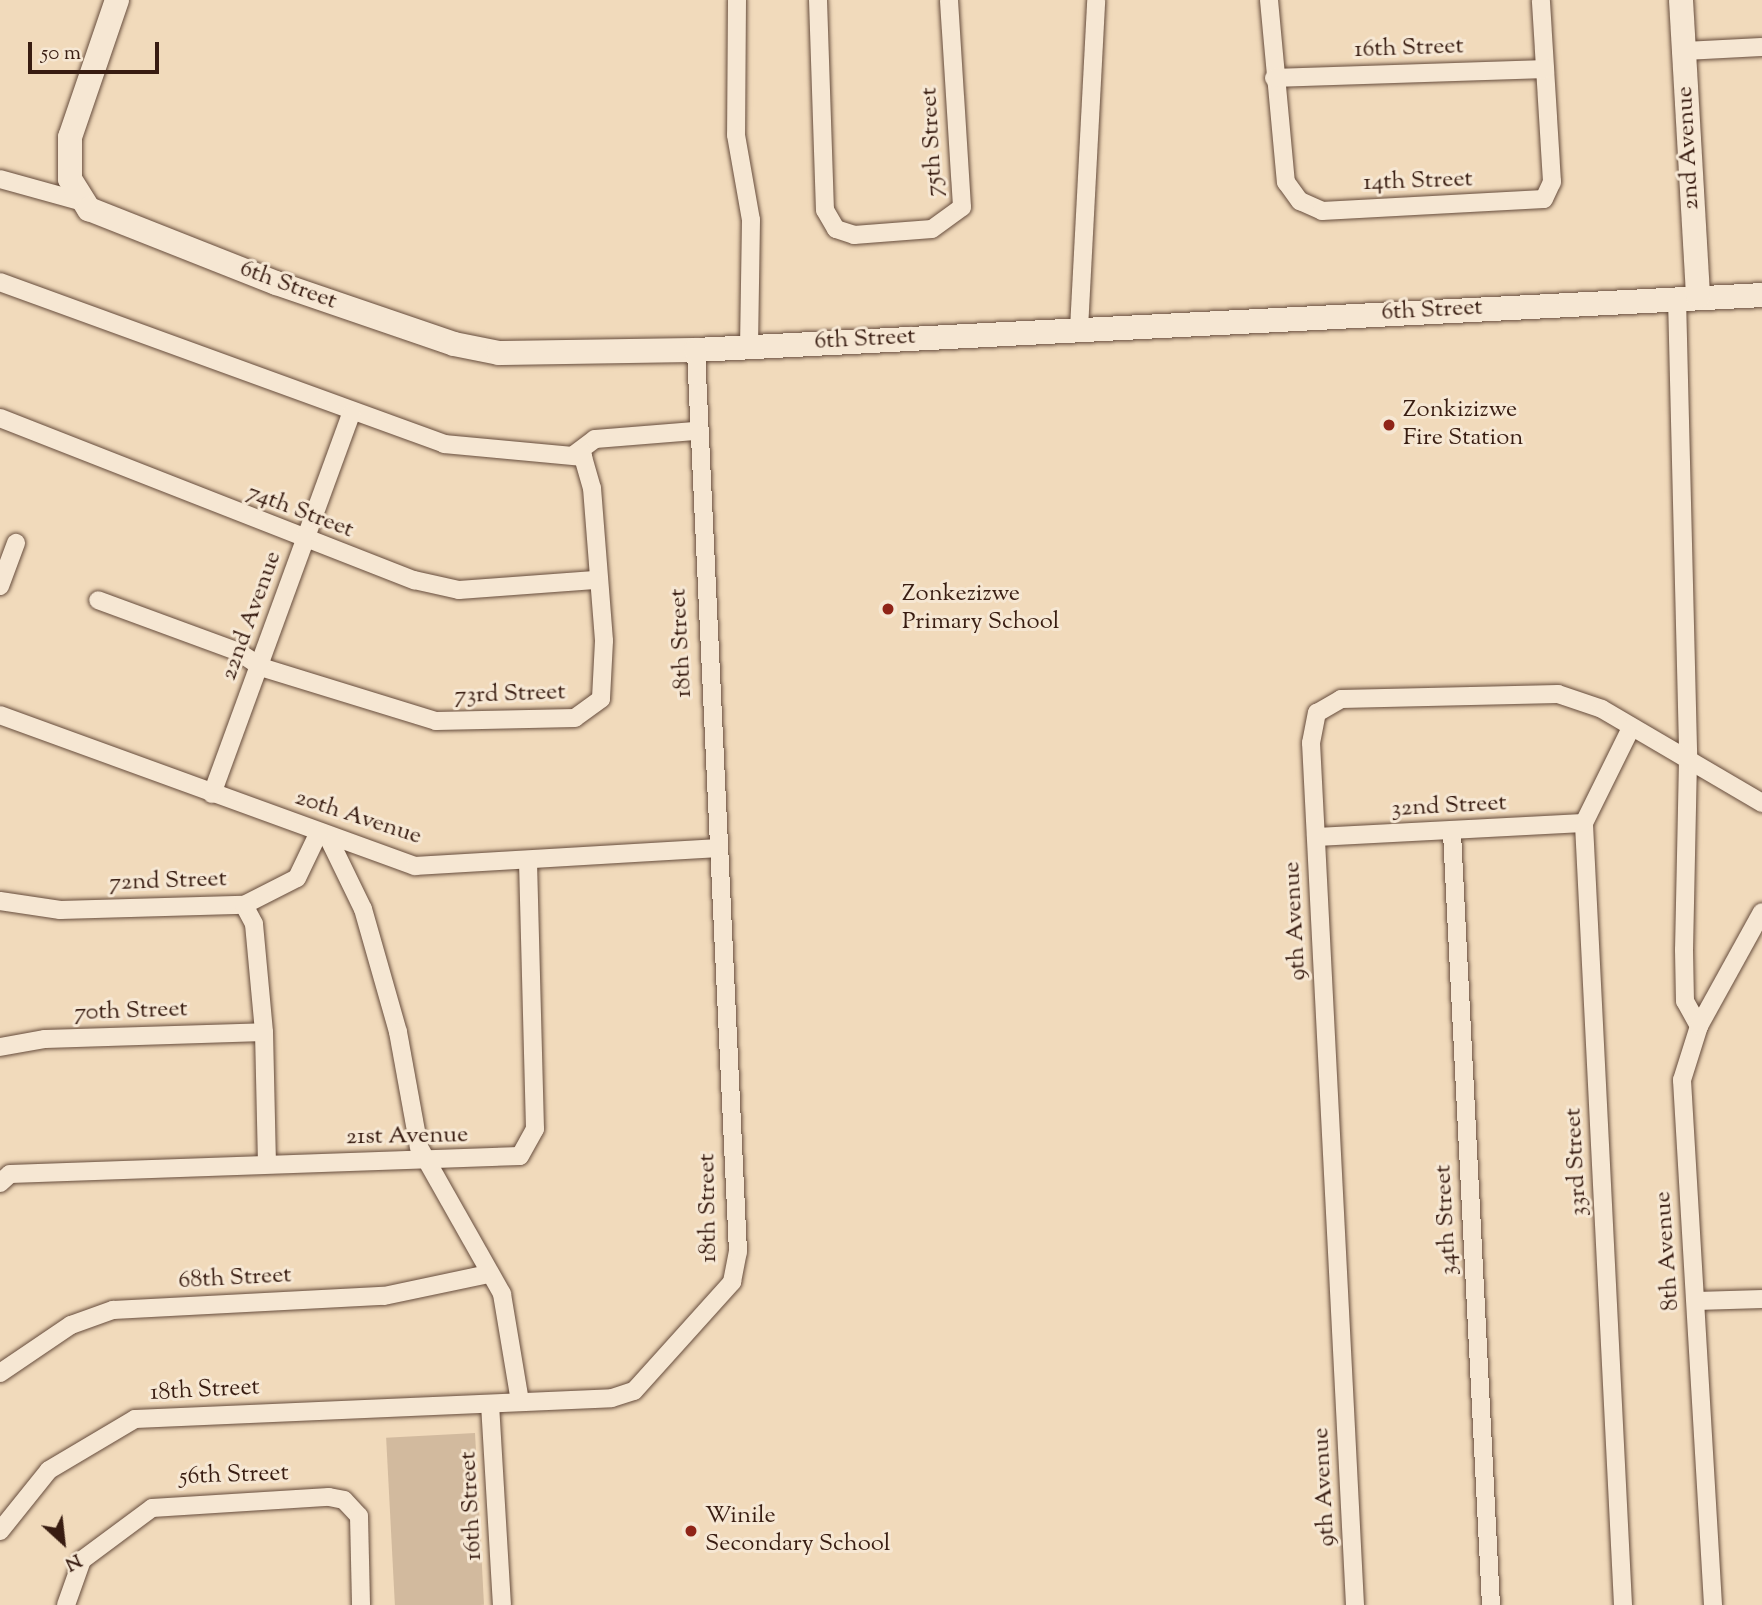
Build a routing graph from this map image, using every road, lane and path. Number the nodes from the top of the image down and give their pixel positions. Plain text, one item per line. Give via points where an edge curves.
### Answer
1 (117, 0) edge
2 (737, 0) edge
3 (818, 0) edge
4 (949, 0) edge
5 (1097, 0) edge
6 (1269, 0) edge
7 (1541, 0) edge
8 (1681, 0) edge
9 (1762, 47) edge
10 (1684, 51) junction
11 (1545, 69) junction
12 (1274, 78) junction
13 (0, 179) edge
14 (83, 202) junction
15 (0, 282) edge
16 (1762, 295) edge
17 (1687, 298) junction
18 (1079, 329) junction
19 (749, 346) junction
20 (696, 350) junction
21 (351, 414) junction
22 (0, 418) edge
23 (695, 431) junction
24 (575, 454) junction
25 (305, 542) junction
26 (16, 544) dead end
27 (595, 580) junction
28 (0, 586) edge
29 (98, 600) dead end
30 (261, 667) junction
31 (0, 715) edge
32 (1632, 728) junction
33 (1688, 761) junction
34 (212, 794) junction
35 (1762, 803) edge
36 (1584, 823) junction
37 (323, 833) junction
38 (1452, 833) junction
39 (1316, 837) junction
40 (718, 848) junction
41 (528, 863) junction
42 (0, 901) edge
43 (244, 905) junction
44 (1762, 912) edge
45 (1699, 1026) junction
46 (264, 1032) junction
47 (0, 1047) edge
48 (431, 1162) junction
49 (267, 1164) junction
50 (3, 1172) edge
51 (488, 1274) junction
52 (1762, 1298) edge
53 (1697, 1301) junction
54 (1, 1371) edge
55 (520, 1402) junction
56 (490, 1404) junction
57 (0, 1531) edge
58 (66, 1605) edge
59 (361, 1605) edge
60 (502, 1605) edge
61 (1355, 1605) edge
62 (1491, 1605) edge
63 (1623, 1605) edge
64 (1713, 1605) edge

1 - 14 street via 70,137 70,179
2 - 19 street via 736,135 751,220
3 - 4 street, 75th Street via 825,210 836,229 854,235 932,229 962,207
5 - 18 street
6 - 12 street, 14th Street
7 - 11 street, 14th Street
8 - 10 street, 2nd Avenue
9 - 10 street
10 - 17 street, 2nd Avenue
11 - 12 street, 16th Street
11 - 12 street, 14th Street via 1552,182 1540,202 1322,211 1300,201 1286,182
13 - 14 street, 6th Street
14 - 20 street, 6th Street via 101,217 454,344 561,355
15 - 21 street
16 - 17 street, 6th Street
17 - 18 street, 6th Street
17 - 33 street
18 - 19 street, 6th Street
19 - 20 street, 6th Street
20 - 23 street, 18th Street
21 - 24 street via 470,449
21 - 25 street, 22nd Avenue
22 - 25 street, 74th Street
23 - 24 street via 595,439
23 - 40 street, 18th Street
24 - 27 street, 73rd Street via 583,457 592,488
25 - 27 street, 74th Street via 459,590
25 - 30 street, 22nd Avenue
26 - 28 street
27 - 30 street, 73rd Street via 604,641 601,699 575,718 436,722
29 - 30 street, 73rd Street via 239,652
30 - 34 street, 22nd Avenue
31 - 34 street, 20th Avenue
32 - 33 street, 9th Avenue
32 - 36 street, 33rd Street
32 - 39 street, 9th Avenue via 1602,709 1535,690 1326,704 1317,713 1311,743
33 - 35 street, 9th Avenue
33 - 45 street via 1685,1001
34 - 37 street, 20th Avenue
36 - 38 street, 32nd Street
36 - 63 street, 33rd Street
37 - 41 street, 20th Avenue via 415,866
37 - 43 street via 297,878
37 - 48 street via 361,900 398,1032 419,1147
38 - 39 street, 32nd Street
38 - 62 street, 34th Street
39 - 61 street, 9th Avenue
40 - 41 street, 20th Avenue
40 - 55 street, 18th Street via 738,1252 732,1282 634,1391
41 - 48 street, 21st Avenue via 533,1141 508,1160
42 - 43 street, 72nd Street via 61,910
43 - 46 street, 72nd Street via 254,924
44 - 45 street, 8th Avenue
45 - 53 street, 8th Avenue via 1681,1104
46 - 47 street, 70th Street via 46,1039
46 - 49 street, 72nd Street
48 - 49 street, 21st Avenue
48 - 51 street
49 - 50 street, 21st Avenue
51 - 54 street, 68th Street via 384,1296 113,1310 71,1325
51 - 55 street via 508,1316
52 - 53 street
53 - 64 street, 8th Avenue
55 - 56 street, 18th Street
56 - 57 street, 18th Street via 135,1419 49,1470
56 - 60 street, 16th Street
58 - 59 street, 56th Street via 82,1560 152,1508 329,1497 344,1500 359,1516

